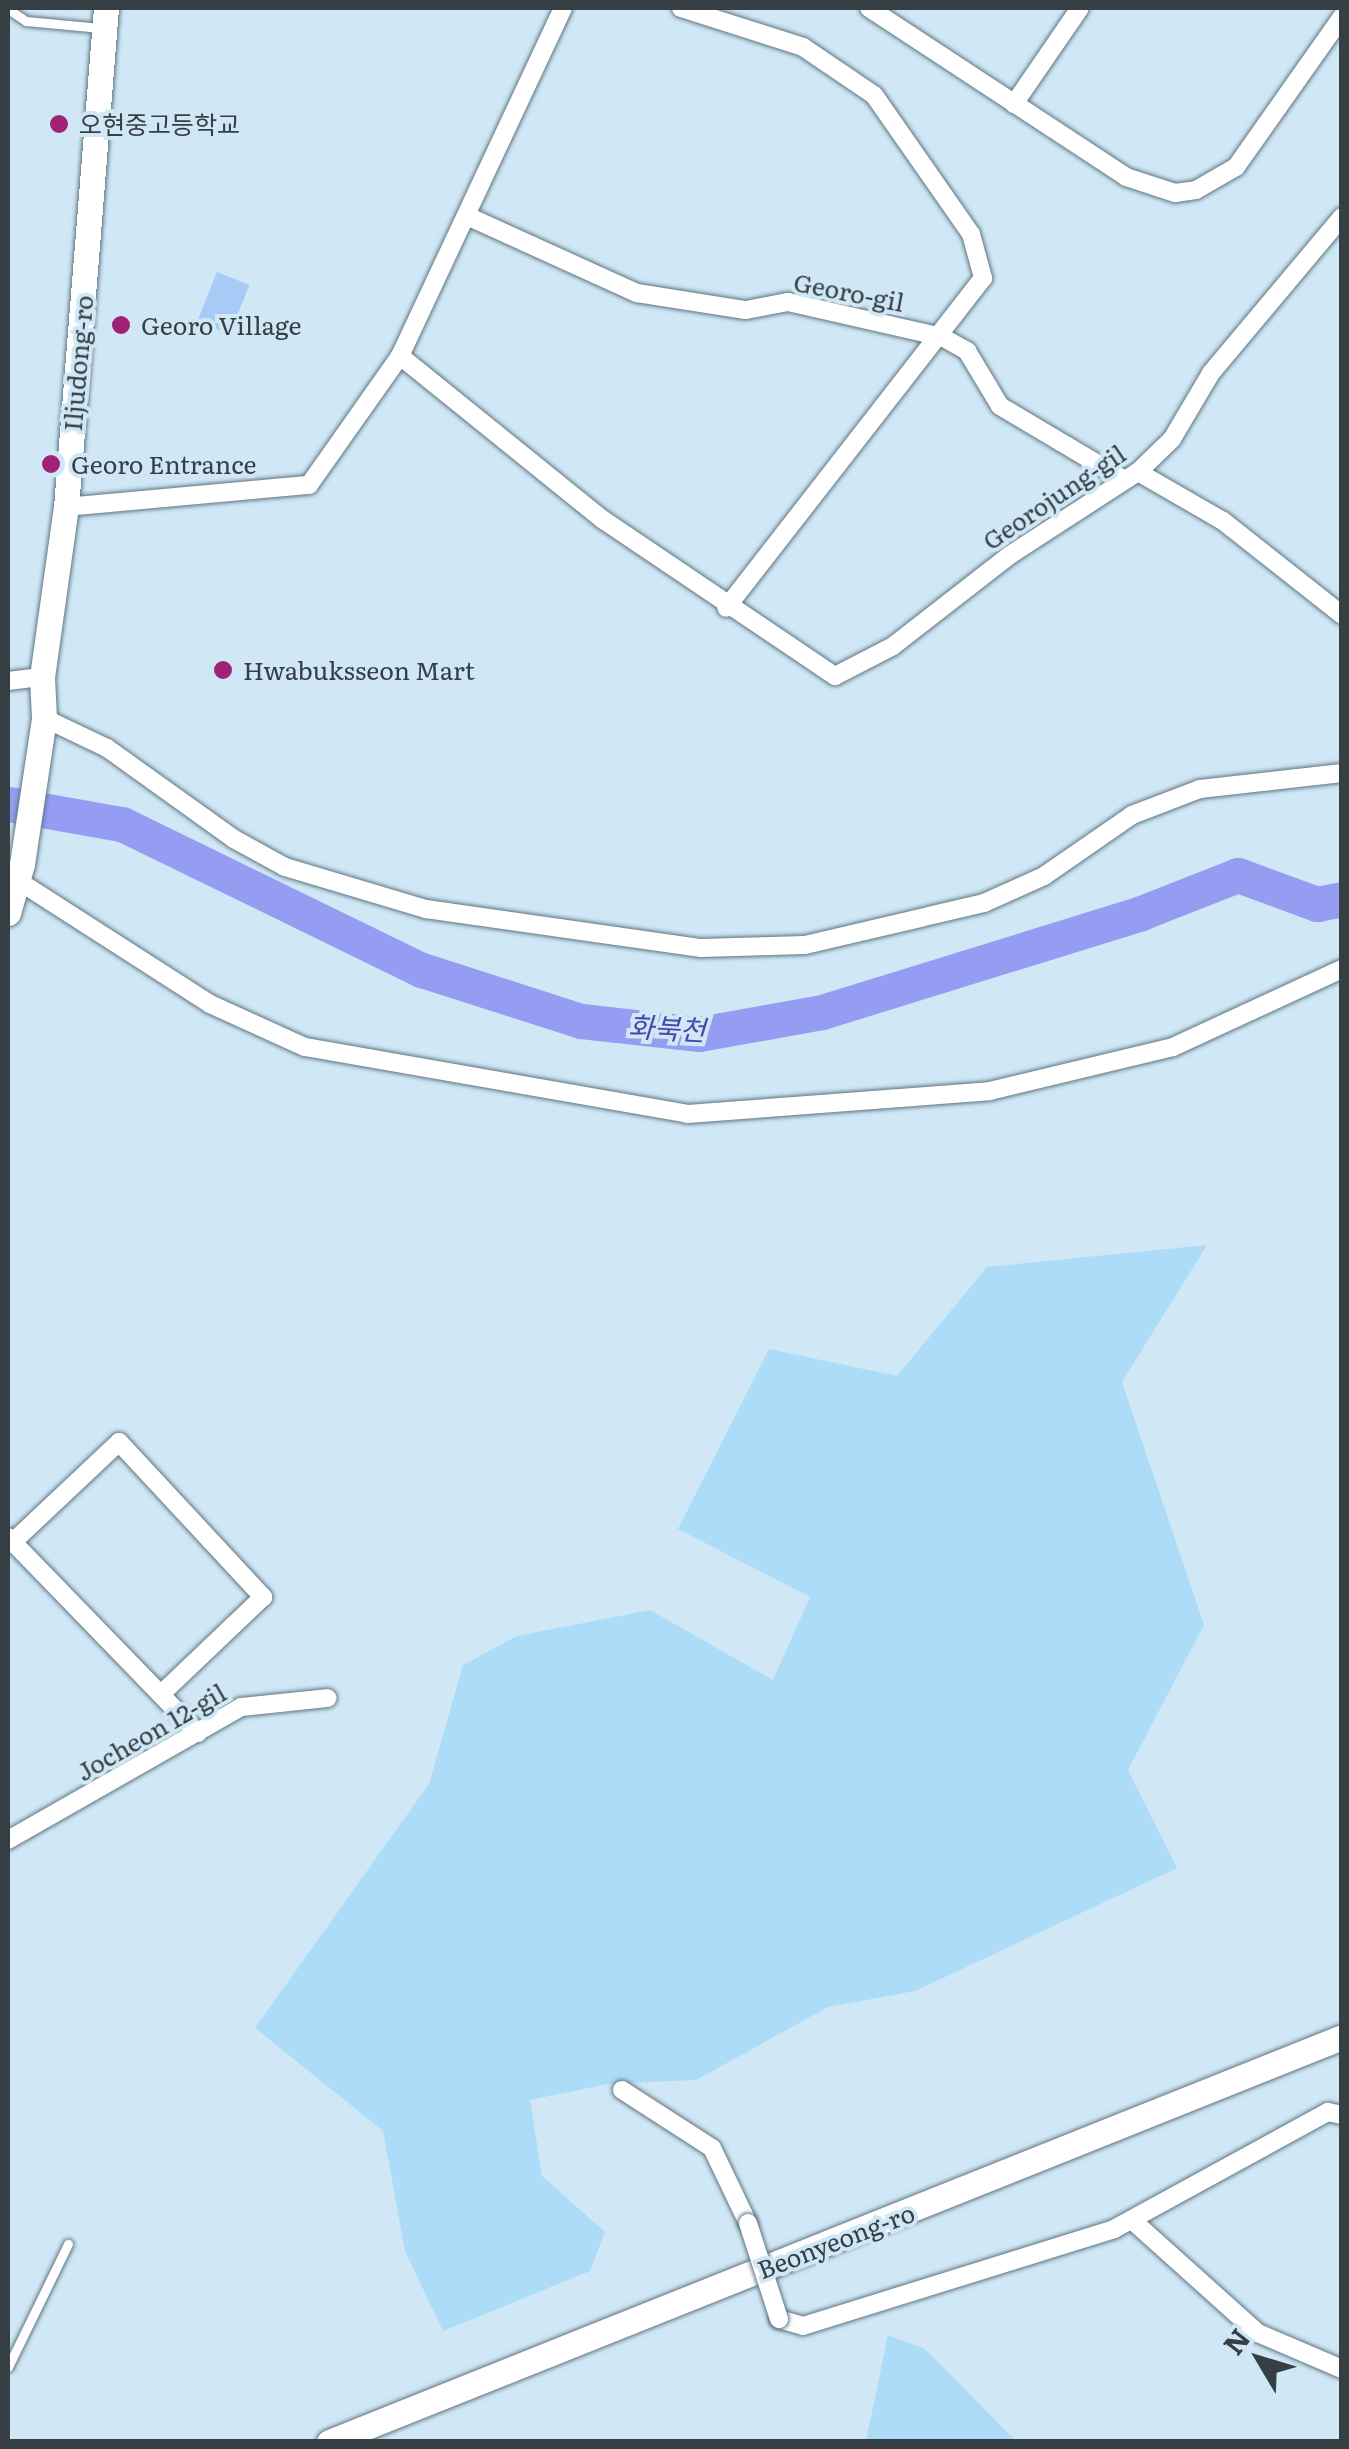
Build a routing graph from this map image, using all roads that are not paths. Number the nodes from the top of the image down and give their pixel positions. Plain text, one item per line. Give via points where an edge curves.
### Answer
1 (8, 8) edge
2 (562, 8) edge
3 (681, 8) edge
4 (869, 8) edge
5 (1080, 8) edge
6 (1342, 17) edge
7 (106, 18) edge
8 (1014, 104) junction
9 (468, 216) junction
10 (1342, 217) edge
11 (942, 337) junction
12 (400, 356) junction
13 (1131, 476) junction
14 (66, 507) junction
15 (726, 608) junction
16 (1342, 615) edge
17 (42, 678) junction
18 (8, 681) edge
19 (44, 718) junction
20 (1342, 774) edge
21 (20, 872) junction
22 (8, 913) edge
23 (1342, 969) edge
24 (11, 1538) edge
25 (161, 1694) junction
26 (328, 1698) dead end
27 (198, 1733) junction
28 (8, 1840) edge
29 (1342, 2037) edge
30 (622, 2090) dead end
31 (1342, 2115) edge
32 (1133, 2221) junction
33 (68, 2244) dead end
34 (8, 2368) edge
35 (1342, 2369) edge
36 (329, 2442) edge

1 - 7 lane via 26,21
2 - 9 street
3 - 11 street via 803,47 874,95 971,234 983,278
4 - 8 street
5 - 8 street
6 - 8 street via 1236,167 1196,190 1151,190
7 - 14 main road, Iljudong-ro
9 - 11 street, Georo-gil via 636,293 746,310 788,302
9 - 12 street
10 - 13 street, Georojung-gil via 1211,374 1172,439
11 - 13 street, Georo-gil via 967,351 1000,406
11 - 15 street
12 - 14 street via 309,485
12 - 15 street, Georojung-gil via 602,519
13 - 15 street, Georojung-gil via 893,646 835,676
13 - 16 street, Georo-gil via 1223,521
14 - 17 main road, Iljudong-ro
17 - 18 street
17 - 19 main road, Iljudong-ro
19 - 20 street via 107,748 234,839 285,866 426,909 701,948 805,945 984,903 1044,876 1132,815 1200,789
19 - 21 main road, Iljudong-ro
21 - 22 main road
21 - 23 street via 210,1004 305,1047 687,1114 990,1092 1173,1046
24 - 25 street
24 - 25 street via 120,1442 263,1597
25 - 27 street
26 - 27 street, Jocheon 12-gil via 241,1707
27 - 28 street, Jocheon 12-gil
29 - 36 main road, Beonyeong-ro
30 - 32 street, bridge via 712,2148 748,2223 779,2319 803,2326
31 - 32 street via 1328,2112
32 - 35 street via 1258,2333
33 - 34 lane

